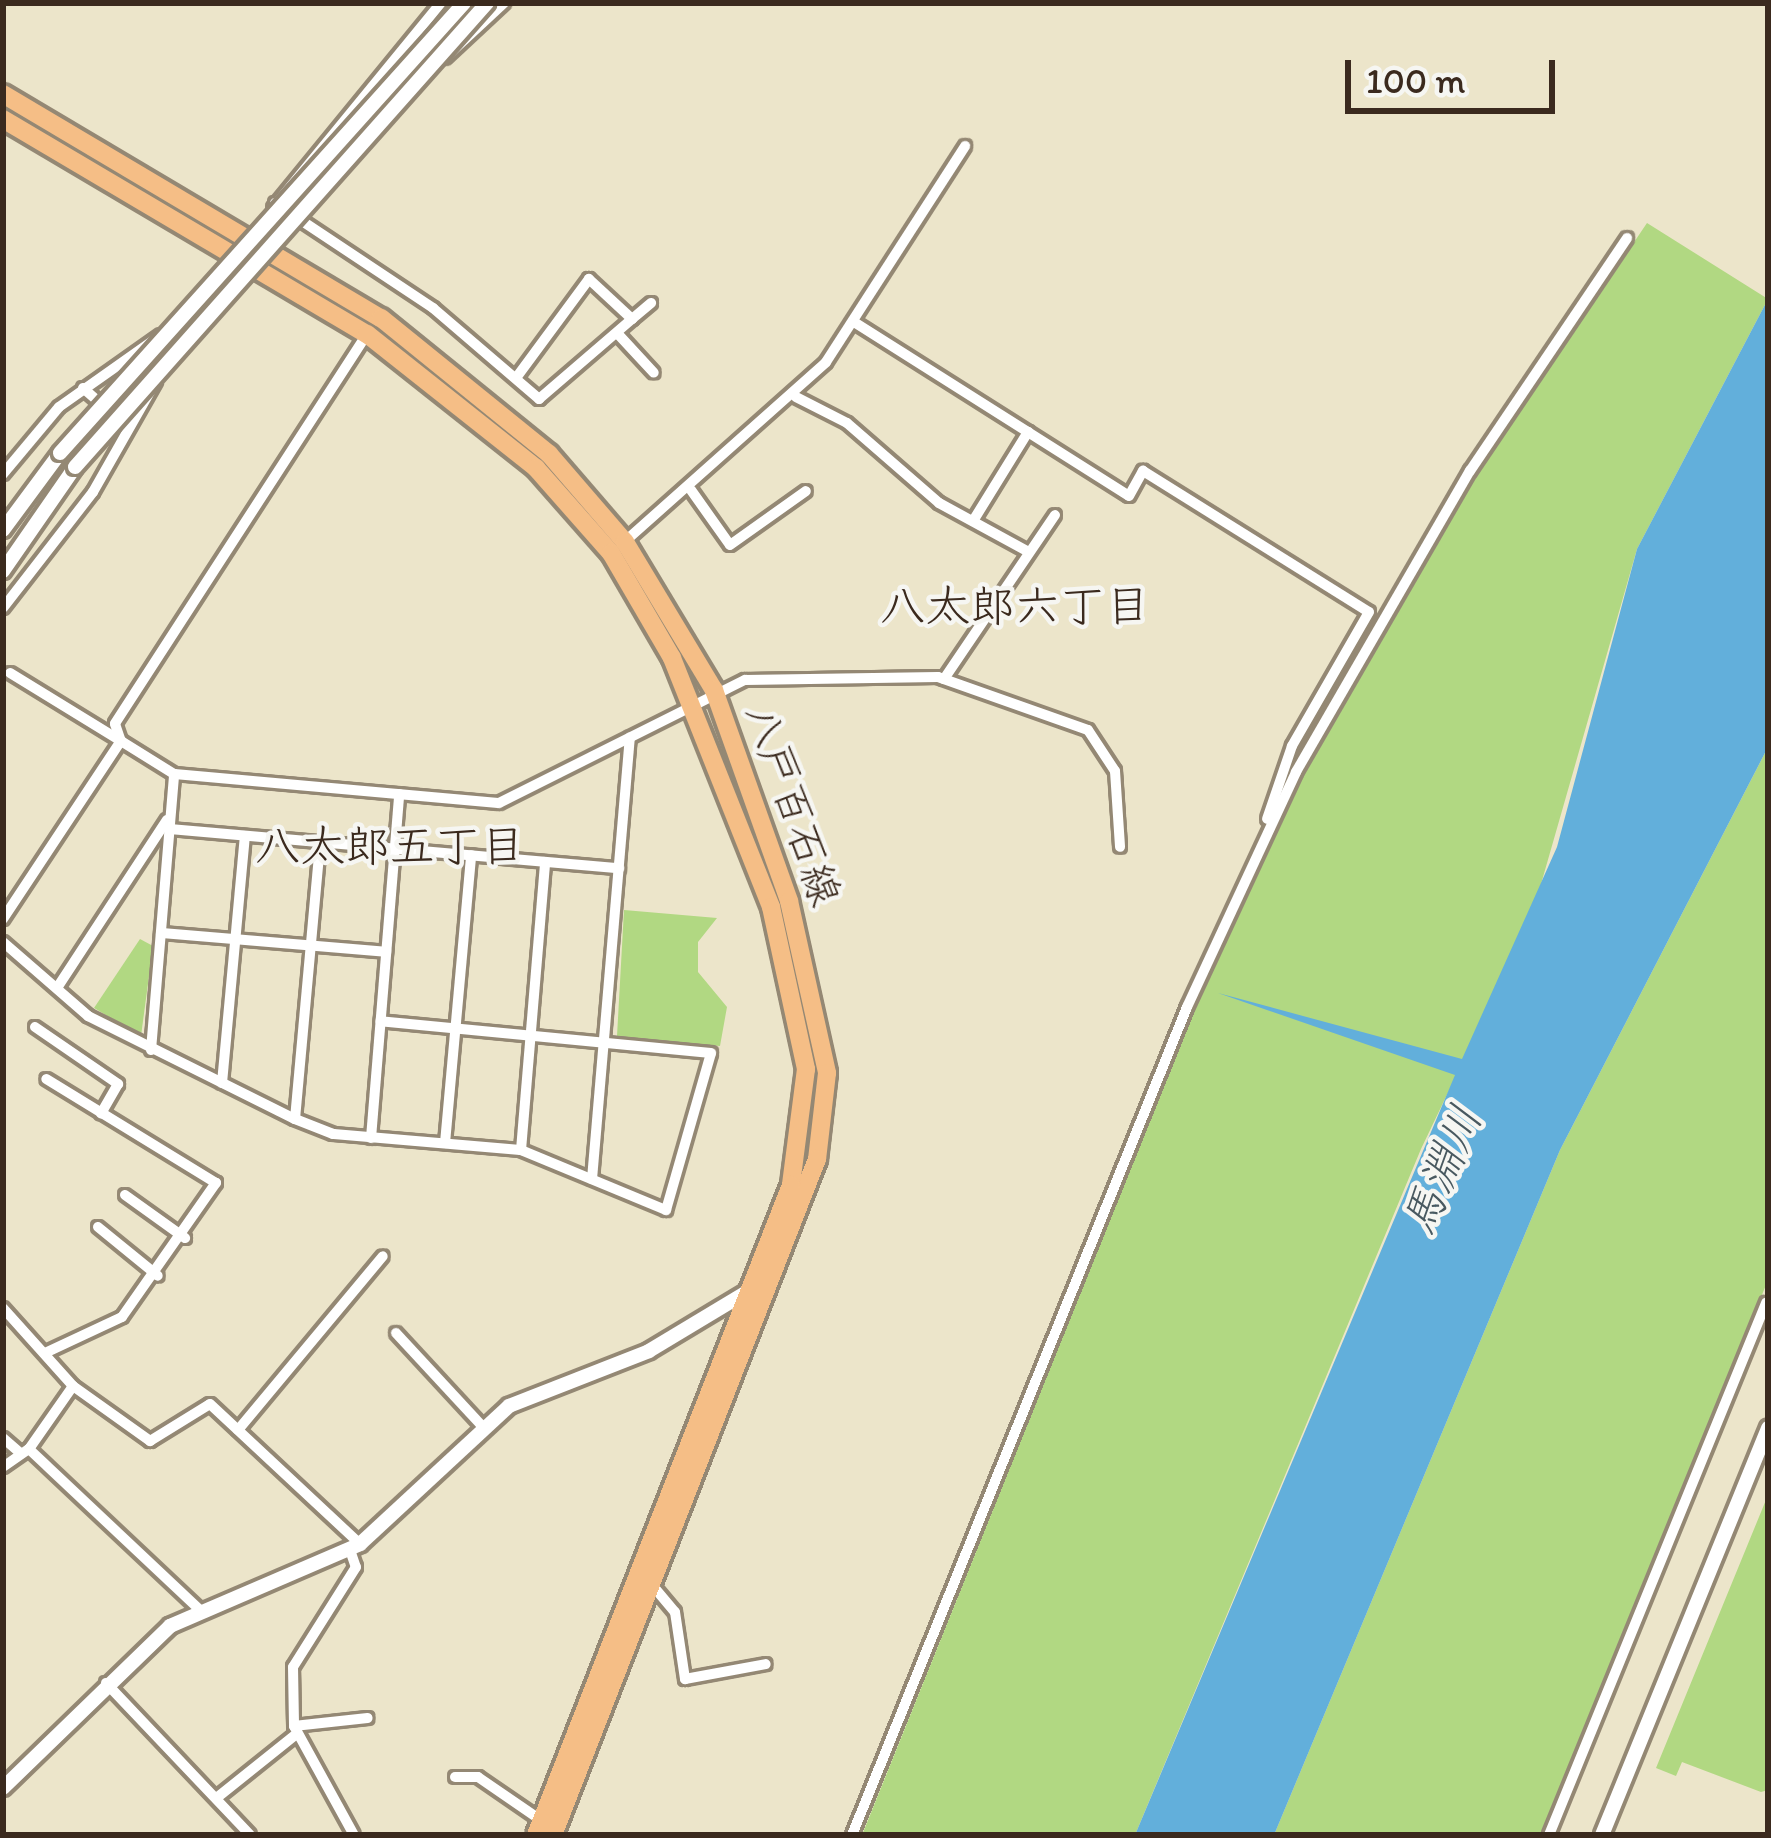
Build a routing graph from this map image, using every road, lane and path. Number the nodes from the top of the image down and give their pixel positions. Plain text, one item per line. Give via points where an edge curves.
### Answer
1 (441, 3) edge
2 (464, 3) edge
3 (487, 3) edge
4 (504, 3) edge
5 (3, 94) edge
6 (3, 119) edge
7 (964, 146) dead end
8 (274, 203) junction
9 (295, 220) junction
10 (1627, 238) dead end
11 (257, 244) junction
12 (241, 261) junction
13 (651, 303) dead end
14 (200, 308) junction
15 (632, 319) junction
16 (854, 322) junction
17 (617, 332) junction
18 (367, 334) junction
19 (655, 373) dead end
20 (516, 378) junction
21 (83, 388) junction
22 (796, 397) junction
23 (130, 429) junction
24 (1028, 432) junction
25 (3, 474) edge
26 (691, 490) junction
27 (806, 491) dead end
28 (1055, 515) dead end
29 (973, 521) junction
30 (3, 530) edge
31 (618, 548) junction
32 (1029, 552) junction
33 (3, 571) edge
34 (3, 608) edge
35 (10, 674) dead end
36 (944, 679) junction
37 (714, 690) junction
38 (694, 700) junction
39 (630, 737) junction
40 (121, 741) junction
41 (174, 774) junction
42 (399, 794) junction
43 (170, 815) junction
44 (169, 829) junction
45 (244, 836) junction
46 (1264, 840) junction
47 (320, 842) junction
48 (1120, 847) dead end
49 (394, 849) junction
50 (471, 855) junction
51 (545, 862) junction
52 (619, 868) junction
53 (3, 919) edge
54 (160, 933) junction
55 (235, 940) junction
56 (3, 942) edge
57 (311, 946) junction
58 (386, 952) junction
59 (57, 988) junction
60 (381, 1021) junction
61 (35, 1028) dead end
62 (456, 1028) junction
63 (530, 1034) junction
64 (606, 1041) junction
65 (151, 1050) junction
66 (46, 1079) dead end
67 (221, 1082) junction
68 (101, 1114) junction
69 (296, 1119) junction
70 (371, 1138) junction
71 (445, 1143) junction
72 (521, 1150) junction
73 (592, 1178) junction
74 (125, 1195) dead end
75 (98, 1227) dead end
76 (185, 1238) junction
77 (383, 1256) dead end
78 (158, 1276) junction
79 (778, 1280) junction
80 (755, 1288) junction
81 (1766, 1303) edge
82 (3, 1308) edge
83 (396, 1333) dead end
84 (45, 1353) junction
85 (74, 1386) junction
86 (483, 1427) junction
87 (1768, 1428) edge
88 (238, 1430) junction
89 (3, 1438) edge
90 (24, 1450) junction
91 (3, 1467) edge
92 (355, 1547) junction
93 (653, 1586) junction
94 (199, 1609) junction
95 (766, 1664) dead end
96 (106, 1683) junction
97 (368, 1718) dead end
98 (294, 1731) junction
99 (455, 1777) dead end
100 (3, 1788) edge
101 (219, 1796) junction
102 (544, 1830) edge
103 (250, 1835) edge
104 (354, 1835) edge
105 (852, 1835) edge
106 (1549, 1835) edge
107 (1602, 1835) edge

1 - 8 street
2 - 30 street, bridge via 60,453
3 - 33 street, bridge via 75,466
4 - 9 street
5 - 11 main road, 八戸百石線
6 - 12 main road, 八戸百石線
7 - 16 street
8 - 9 street
8 - 11 street
9 - 11 street
9 - 20 street via 433,308
10 - 46 street via 1379,620
11 - 12 street
11 - 31 main road, 八戸百石線 via 473,384
12 - 14 street
12 - 18 main road, 八戸百石線
13 - 15 street
14 - 21 street
14 - 23 street
15 - 17 street
15 - 20 street via 589,279
16 - 22 street
16 - 24 street
17 - 19 street
17 - 20 street via 539,399
18 - 31 main road, 八戸百石線 via 505,440
18 - 40 street via 115,724
21 - 23 street
21 - 25 street
22 - 26 street
22 - 29 street
23 - 34 street
24 - 29 street
24 - 46 street via 1129,496 1143,471 1369,613 1292,746
26 - 27 street via 730,545
26 - 31 street
28 - 32 street
29 - 32 street
31 - 37 main road, 八戸百石線
31 - 38 main road, 八戸百石線
32 - 36 street
35 - 40 street
36 - 37 street via 745,680
36 - 48 street via 1088,730 1115,771
37 - 38 street
37 - 79 main road, 八戸百石線 via 811,973 827,1072 817,1159
38 - 39 street
38 - 80 main road, 八戸百石線 via 771,907 806,1069 791,1185
39 - 42 street via 499,802
39 - 52 street
40 - 41 street
40 - 53 street
41 - 42 street
41 - 43 street
42 - 49 street
43 - 44 street
43 - 59 street
44 - 45 street
44 - 54 street
45 - 47 street
45 - 55 street
46 - 105 street
47 - 49 street
47 - 57 street
49 - 50 street
49 - 58 street
50 - 51 street
50 - 62 street
51 - 52 street
51 - 63 street
52 - 64 street
54 - 55 street
54 - 65 street
55 - 57 street
55 - 67 street
56 - 59 street
57 - 58 street
57 - 69 street
58 - 60 street
59 - 65 street
60 - 62 street
60 - 70 street
61 - 68 street via 118,1084
62 - 63 street
62 - 71 street
63 - 64 street
63 - 72 street
64 - 73 street
64 - 73 street via 711,1053 666,1210
65 - 67 street
66 - 68 street
67 - 69 street
68 - 76 street via 216,1183
69 - 70 street
70 - 71 street
71 - 72 street
72 - 73 street
74 - 76 street
75 - 78 street
76 - 78 street
77 - 88 street
78 - 84 street via 99,1333
79 - 80 street
79 - 93 main road, 八戸百石線
80 - 86 street via 649,1352 550,1383
80 - 102 main road, 八戸百石線
81 - 106 street
82 - 84 street
83 - 86 street
84 - 85 street
85 - 88 street via 150,1441 198,1402
85 - 90 street
86 - 92 street
87 - 107 street
88 - 92 street
89 - 90 street
90 - 91 street
90 - 94 street
92 - 94 street
92 - 98 street via 356,1567 293,1667
93 - 95 street via 675,1612 685,1679
93 - 102 main road, 八戸百石線
94 - 96 street
96 - 100 street
96 - 101 street
97 - 98 street
98 - 101 street
98 - 104 street
99 - 102 street via 478,1777
101 - 103 street

